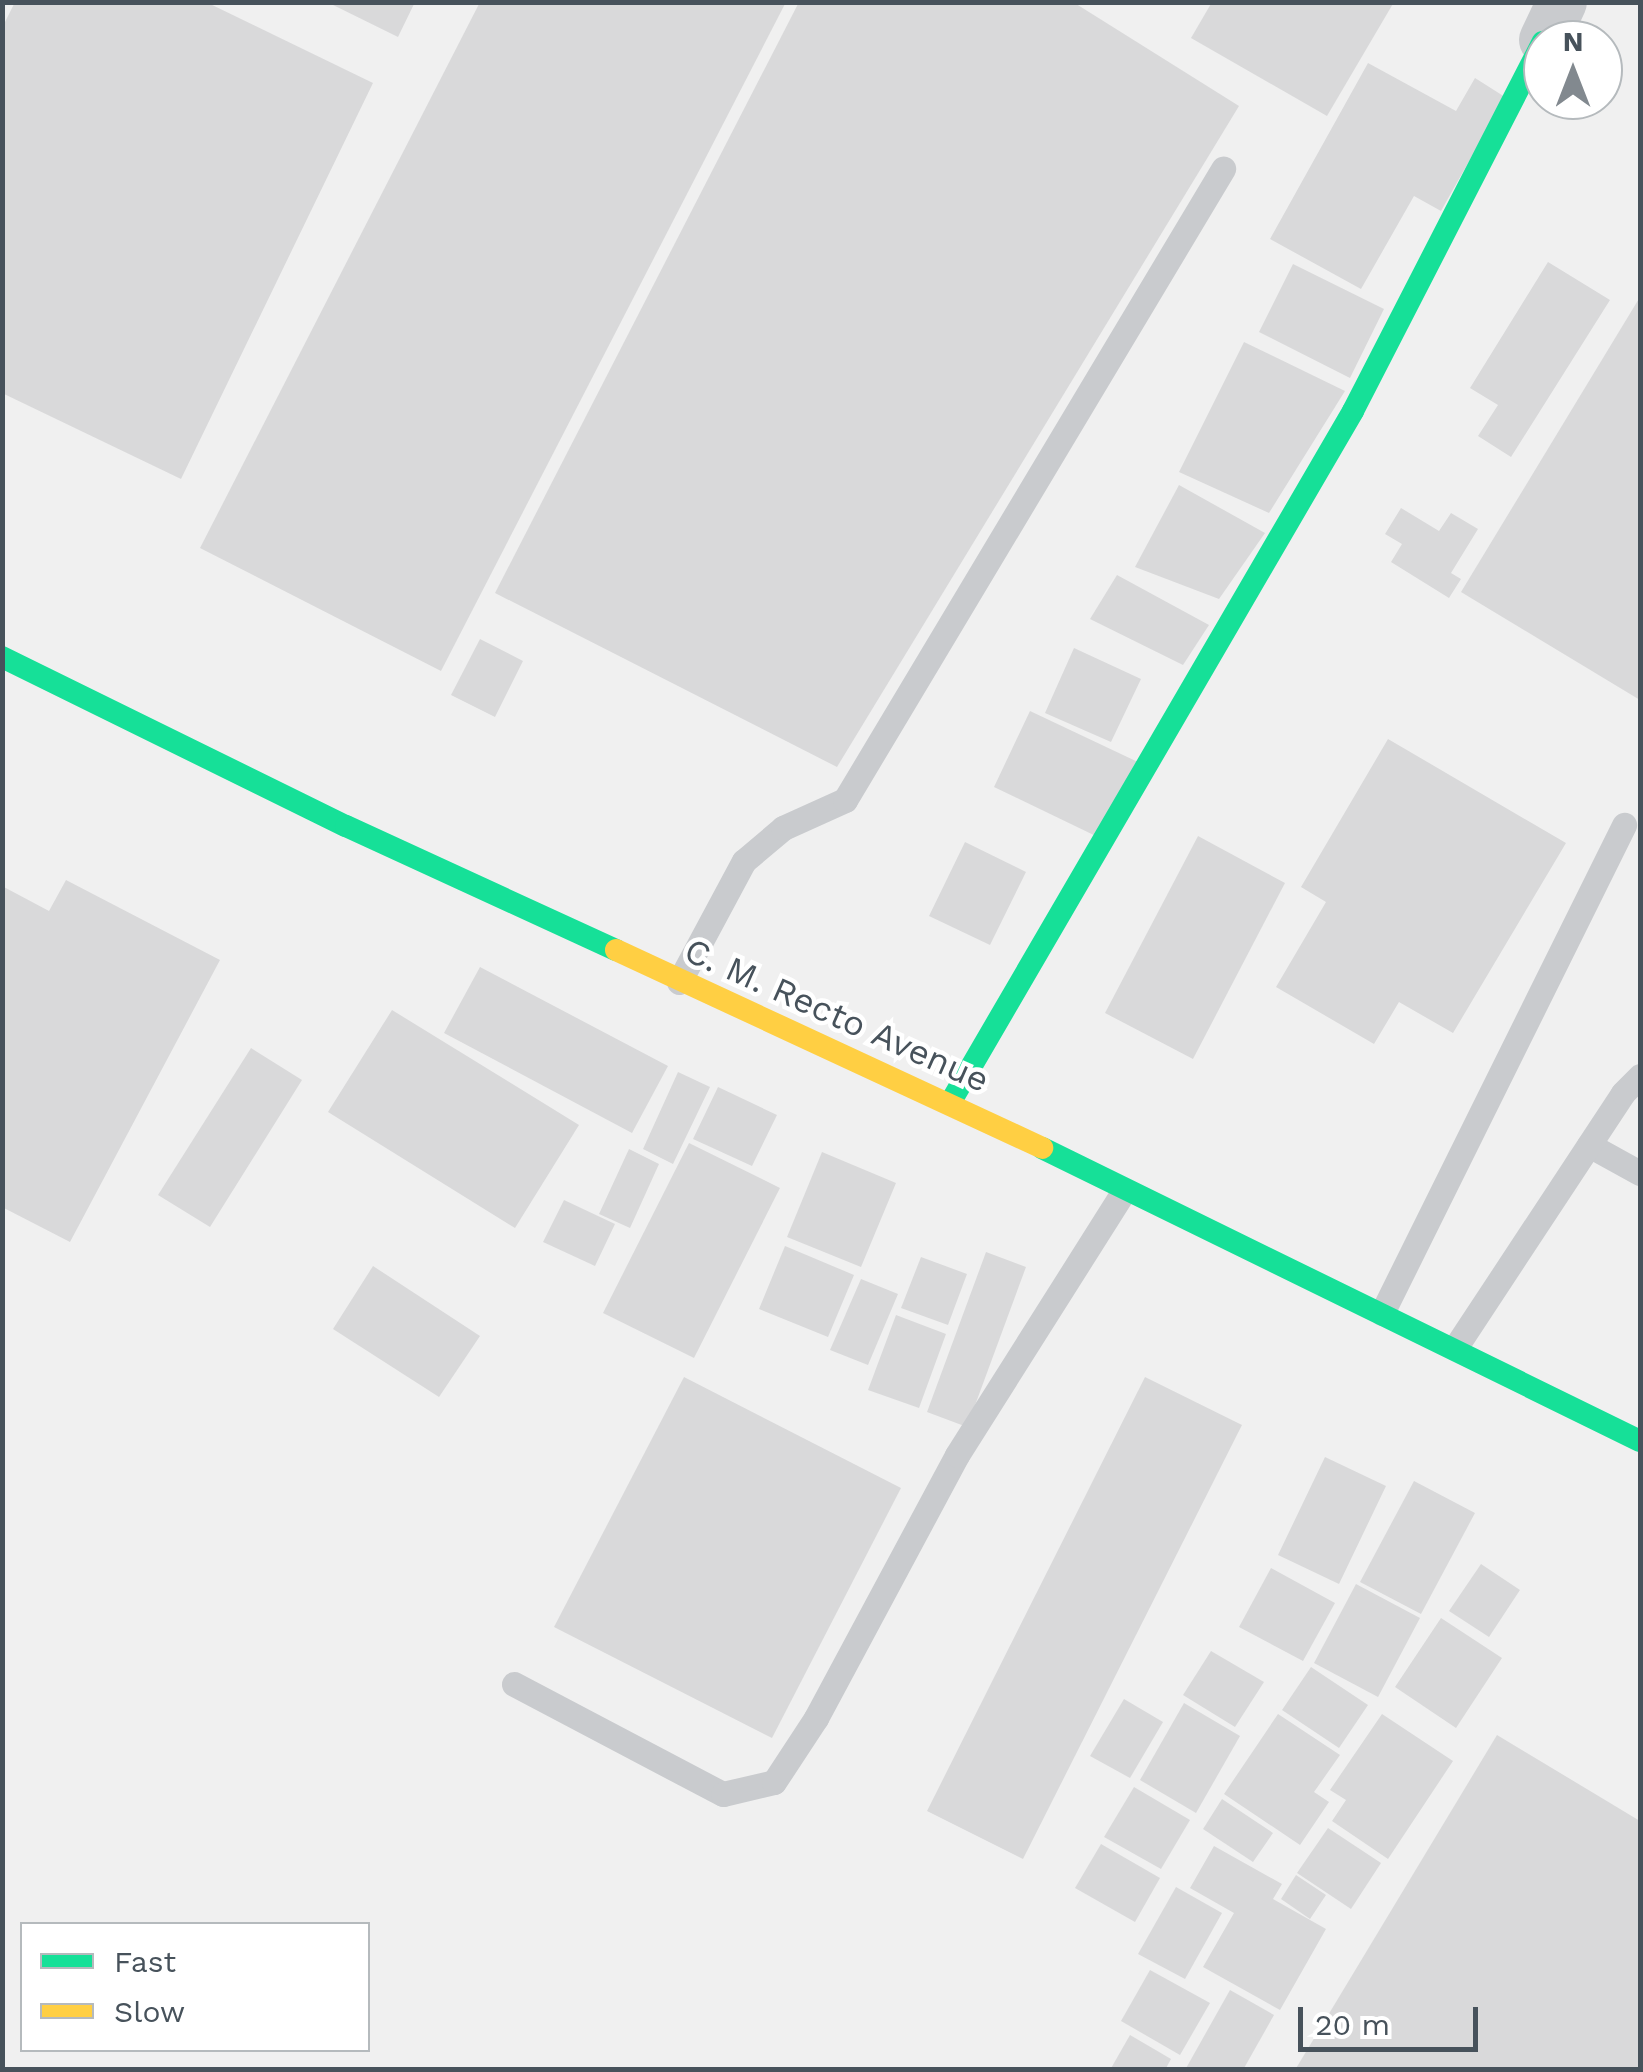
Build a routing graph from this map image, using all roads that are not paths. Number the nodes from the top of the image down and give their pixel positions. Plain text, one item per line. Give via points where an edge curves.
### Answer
1 (1523, 85) edge
2 (1224, 169) dead end
3 (2, 657) edge
4 (1624, 824) dead end
5 (679, 982) junction
6 (1640, 1076) edge
7 (950, 1103) junction
8 (1589, 1146) junction
9 (1640, 1172) edge
10 (1124, 1191) junction
11 (1382, 1313) junction
12 (1455, 1348) junction
13 (1640, 1441) edge
14 (514, 1684) dead end

1 - 7 main road via 1352,410
2 - 5 lane via 845,800 782,828 744,861
3 - 5 main road, C. M. Recto Avenue
4 - 11 lane
5 - 7 main road, C. M. Recto Avenue
6 - 8 lane
7 - 10 main road, C. M. Recto Avenue
8 - 9 lane
8 - 12 lane
10 - 11 main road, C. M. Recto Avenue
10 - 14 lane via 957,1456 816,1718 774,1782 724,1794
11 - 12 main road, C. M. Recto Avenue
12 - 13 main road, C. M. Recto Avenue

